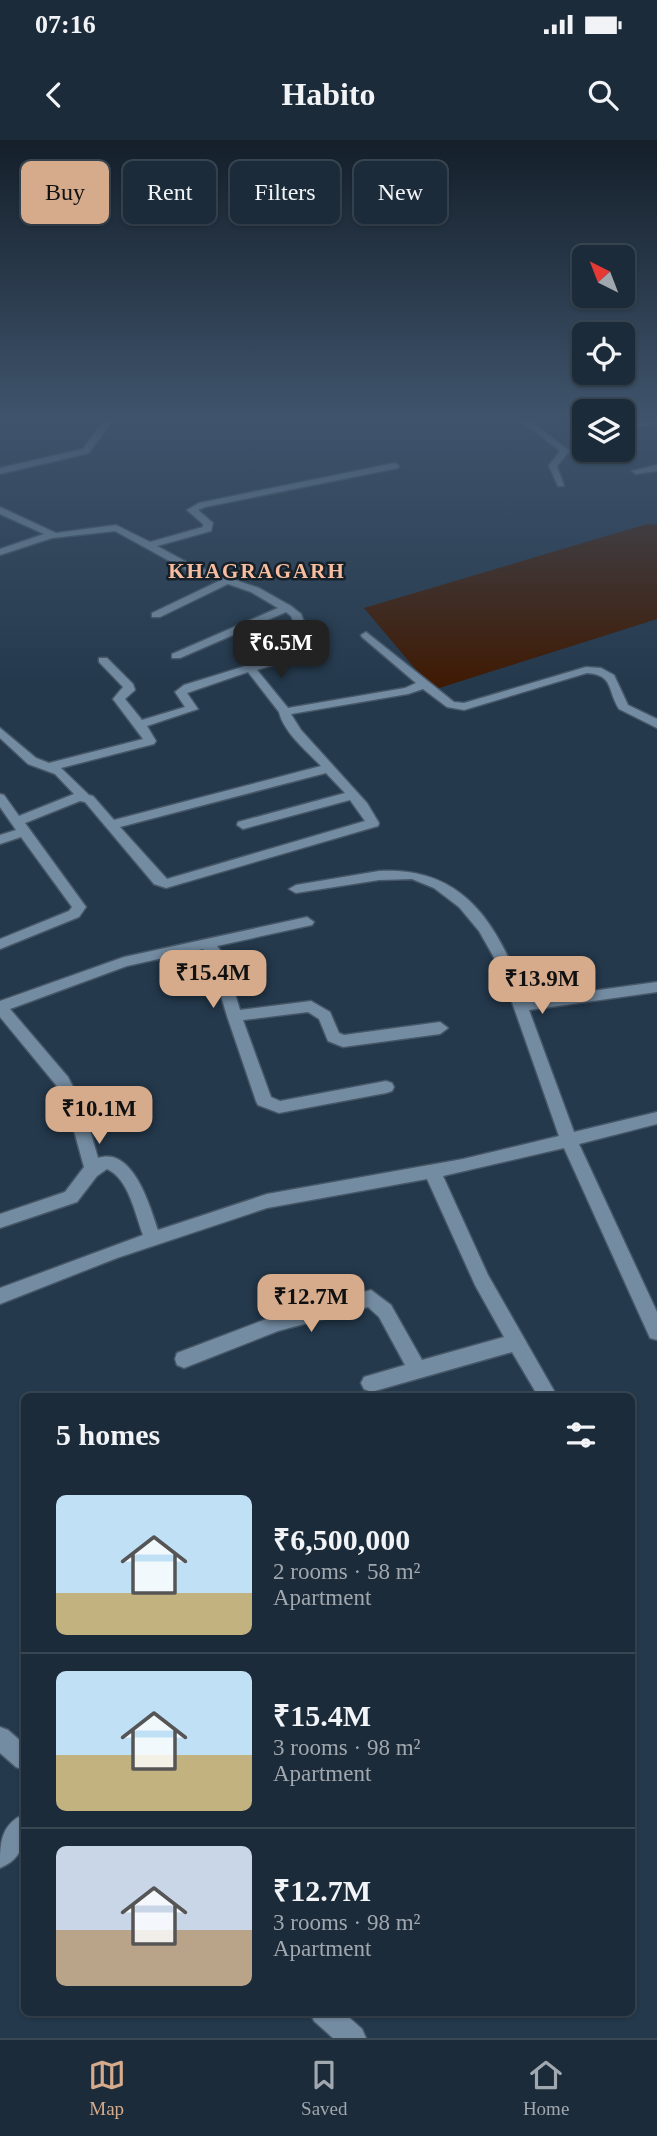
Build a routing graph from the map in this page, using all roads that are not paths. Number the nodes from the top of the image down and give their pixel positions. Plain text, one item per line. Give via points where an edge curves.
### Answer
1 (197, 508) edge
2 (0, 510) edge
3 (15, 518) junction
4 (0, 522) edge
5 (51, 535) junction
6 (148, 546) junction
7 (0, 552) edge
8 (227, 580) junction
9 (287, 608) junction
10 (156, 615) dead end
11 (366, 635) dead end
12 (176, 656) dead end
13 (103, 660) dead end
14 (251, 668) junction
15 (424, 684) junction
16 (285, 712) junction
17 (139, 724) junction
18 (657, 724) edge
19 (0, 732) edge
20 (49, 767) junction
21 (329, 768) junction
22 (353, 795) junction
23 (84, 797) junction
24 (0, 798) edge
25 (111, 825) junction
26 (243, 825) dead end
27 (21, 826) junction
28 (0, 839) edge
29 (296, 889) dead end
30 (307, 922) dead end
31 (205, 943) junction
32 (0, 944) edge
33 (657, 987) edge
34 (519, 1006) junction
35 (0, 1007) edge
36 (234, 1016) junction
37 (440, 1028) dead end
38 (386, 1087) dead end
39 (657, 1118) edge
40 (569, 1141) junction
41 (93, 1168) junction
42 (432, 1171) junction
43 (0, 1221) edge
44 (153, 1239) junction
45 (0, 1296) edge
46 (657, 1332) edge
47 (517, 1342) junction
48 (184, 1359) dead end
49 (418, 1370) junction
50 (371, 1383) dead end
51 (546, 1393) edge
52 (0, 1738) edge
53 (21, 1756) edge
54 (21, 1830) edge
55 (0, 1857) edge
56 (328, 2016) edge
57 (353, 2038) edge

1 - 6 street via 192,510 208,528
2 - 3 street
3 - 4 street
3 - 5 street
5 - 6 street via 116,528
5 - 7 street
6 - 8 street via 190,568
8 - 9 street
8 - 10 street
9 - 12 street
9 - 14 street via 296,614 310,650
11 - 15 street
13 - 17 street via 130,685 118,699
14 - 16 street
14 - 17 street via 182,690 192,709
15 - 16 street via 408,691
15 - 18 street via 452,705 464,707 598,670 615,684 623,707
16 - 21 street
17 - 20 street via 151,738 147,743
19 - 20 street via 32,761
20 - 23 street via 68,778
21 - 22 street
21 - 25 street
22 - 25 street via 373,823 176,883 159,881
22 - 26 street
23 - 25 street
23 - 27 street
24 - 27 street
27 - 28 street
27 - 32 street via 79,907 74,915
29 - 34 street via 399,876 426,878 463,903 489,936 507,968
30 - 31 street
31 - 35 street via 124,962
31 - 36 street via 216,954
33 - 34 street
34 - 40 street
35 - 41 street via 62,1081 76,1108
36 - 37 street via 311,1006 325,1016 333,1037 343,1041
36 - 38 street via 254,1079 270,1105
39 - 40 street
40 - 42 street
40 - 46 street
41 - 43 street via 72,1196
41 - 44 street via 116,1164 123,1169
42 - 44 street via 267,1202
42 - 47 street via 481,1280
44 - 45 street
47 - 49 street
47 - 51 street
48 - 49 street via 277,1323 371,1298 385,1311
49 - 50 street
52 - 53 street
54 - 55 street
56 - 57 street

